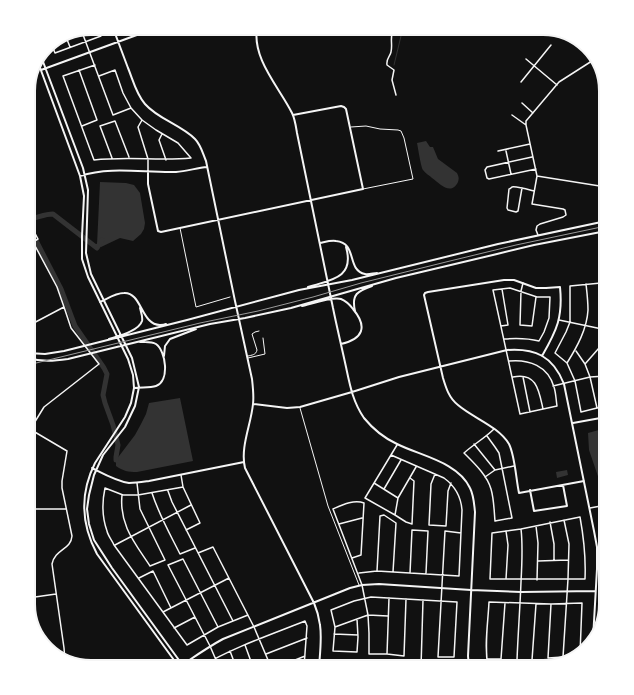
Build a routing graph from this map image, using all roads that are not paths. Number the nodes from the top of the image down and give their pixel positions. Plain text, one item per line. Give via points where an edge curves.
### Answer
1 (101, 35) edge
2 (116, 35) edge
3 (137, 35) edge
4 (256, 35) edge
5 (392, 35) edge
6 (83, 36) edge
7 (67, 41) edge
8 (86, 42) junction
9 (118, 42) junction
10 (551, 45) dead end
11 (70, 47) junction
12 (54, 49) edge
13 (90, 53) junction
14 (526, 59) dead end
15 (43, 62) edge
16 (590, 62) edge
17 (94, 65) junction
18 (535, 66) junction
19 (46, 69) junction
20 (41, 70) joint
21 (79, 70) junction
22 (99, 76) junction
23 (521, 82) dead end
24 (556, 84) junction
25 (396, 95) dead end
26 (522, 103) dead end
27 (130, 108) junction
28 (533, 113) junction
29 (292, 115) junction
30 (512, 115) dead end
31 (142, 120) junction
32 (526, 125) junction
33 (82, 126) junction
34 (350, 128) junction
35 (162, 134) junction
36 (530, 144) junction
37 (506, 150) junction
38 (498, 151) dead end
39 (533, 156) junction
40 (112, 158) junction
41 (129, 158) junction
42 (148, 159) junction
43 (166, 160) junction
44 (509, 162) junction
45 (207, 167) junction
46 (536, 169) junction
47 (148, 171) junction
48 (511, 174) junction
49 (84, 175) junction
50 (80, 176) junction
51 (537, 176) junction
52 (599, 186) edge
53 (522, 188) junction
54 (363, 189) junction
55 (534, 191) junction
56 (311, 200) junction
57 (218, 220) junction
58 (599, 222) edge
59 (180, 228) junction
60 (599, 232) edge
61 (538, 235) junction
62 (320, 243) junction
63 (35, 244) edge
64 (346, 246) junction
65 (396, 270) junction
66 (396, 278) junction
67 (523, 282) junction
68 (599, 283) edge
69 (586, 284) junction
70 (502, 289) junction
71 (299, 290) junction
72 (521, 291) junction
73 (230, 297) dead end
74 (537, 297) junction
75 (104, 300) junction
76 (100, 302) junction
77 (64, 307) junction
78 (140, 307) junction
79 (291, 308) junction
80 (355, 312) junction
81 (559, 320) junction
82 (35, 322) edge
83 (177, 322) junction
84 (570, 322) junction
85 (210, 324) junction
86 (501, 326) junction
87 (585, 326) junction
88 (599, 329) edge
89 (259, 331) dead end
90 (263, 338) dead end
91 (504, 339) junction
92 (135, 343) junction
93 (341, 344) junction
94 (91, 345) junction
95 (599, 348) edge
96 (506, 350) junction
97 (575, 350) junction
98 (35, 353) edge
99 (542, 356) junction
100 (164, 357) junction
101 (247, 357) junction
102 (35, 360) edge
103 (509, 361) junction
104 (567, 363) junction
105 (585, 364) junction
106 (440, 366) junction
107 (512, 376) junction
108 (522, 376) junction
109 (599, 376) edge
110 (590, 377) junction
111 (575, 381) junction
112 (564, 384) junction
113 (553, 386) junction
114 (139, 387) junction
115 (134, 388) junction
116 (352, 392) junction
117 (253, 404) junction
118 (300, 407) junction
119 (597, 408) joint
120 (543, 409) junction
121 (530, 412) junction
122 (599, 418) edge
123 (35, 420) edge
124 (572, 423) junction
125 (494, 429) junction
126 (35, 432) edge
127 (487, 436) junction
128 (474, 444) junction
129 (398, 445) junction
130 (391, 456) junction
131 (401, 460) junction
132 (244, 462) junction
133 (417, 466) junction
134 (514, 466) junction
135 (92, 468) junction
136 (502, 468) junction
137 (96, 470) junction
138 (495, 470) junction
139 (435, 474) junction
140 (181, 475) junction
141 (484, 477) junction
142 (410, 478) junction
143 (584, 481) junction
144 (137, 483) junction
145 (374, 483) junction
146 (451, 483) junction
147 (563, 485) junction
148 (183, 487) junction
149 (384, 489) junction
150 (168, 490) junction
151 (530, 490) junction
152 (152, 493) junction
153 (122, 495) junction
154 (138, 495) junction
155 (398, 498) junction
156 (191, 505) junction
157 (599, 506) edge
158 (590, 508) junction
159 (35, 509) edge
160 (66, 509) junction
161 (177, 513) junction
162 (395, 515) junction
163 (363, 518) junction
164 (162, 520) junction
165 (564, 520) junction
166 (550, 522) junction
167 (339, 524) junction
168 (536, 525) junction
169 (149, 527) junction
170 (520, 529) junction
171 (186, 530) junction
172 (506, 531) junction
173 (461, 533) junction
174 (131, 536) junction
175 (114, 545) junction
176 (195, 548) junction
177 (198, 553) junction
178 (352, 558) junction
179 (554, 560) junction
180 (568, 560) junction
181 (538, 561) junction
182 (597, 569) joint
183 (377, 571) junction
184 (393, 572) junction
185 (358, 573) junction
186 (410, 573) junction
187 (426, 573) junction
188 (443, 575) junction
189 (138, 578) junction
190 (229, 578) junction
191 (568, 579) junction
192 (506, 580) junction
193 (521, 580) junction
194 (537, 580) junction
195 (214, 585) junction
196 (361, 586) junction
197 (442, 589) junction
198 (471, 590) junction
199 (567, 591) junction
200 (595, 591) junction
201 (200, 592) junction
202 (520, 592) junction
203 (56, 594) junction
204 (35, 597) edge
205 (365, 598) junction
206 (389, 598) junction
207 (406, 599) junction
208 (186, 600) junction
209 (423, 600) junction
210 (441, 601) junction
211 (314, 603) junction
212 (505, 603) junction
213 (520, 603) junction
214 (567, 603) junction
215 (536, 604) junction
216 (551, 604) junction
217 (171, 608) junction
218 (163, 612) junction
219 (248, 615) junction
220 (368, 615) junction
221 (388, 616) junction
222 (195, 617) junction
223 (356, 619) junction
224 (233, 621) junction
225 (218, 627) junction
226 (254, 627) junction
227 (335, 627) junction
228 (174, 628) junction
229 (593, 628) edge
230 (334, 634) junction
231 (204, 635) junction
232 (358, 635) junction
233 (306, 638) junction
234 (259, 639) junction
235 (245, 645) junction
236 (580, 645) edge
237 (210, 646) junction
238 (230, 651) junction
239 (64, 653) edge
240 (266, 654) junction
241 (387, 654) junction
242 (305, 656) junction
243 (563, 656) edge
244 (560, 657) edge
245 (216, 658) junction
246 (487, 659) joint
247 (174, 660) edge
248 (180, 660) edge
249 (189, 660) edge
250 (212, 660) edge
251 (233, 660) edge
252 (250, 660) edge
253 (268, 660) edge
254 (295, 660) edge
255 (305, 660) edge
256 (319, 660) edge
257 (421, 660) edge
258 (468, 660) edge

1 - 8 street
2 - 9 street
3 - 9 street
4 - 29 street via 262,60
5 - 25 street via 391,53 386,60 387,65 394,70 392,80
6 - 8 street
7 - 11 street
8 - 11 street
8 - 13 street
9 - 13 street
9 - 45 street via 142,100 195,139 202,150
10 - 18 street
11 - 12 street via 55,53
13 - 17 street
13 - 19 street
14 - 18 street
15 - 19 street
16 - 24 street
17 - 21 street
17 - 22 street
18 - 23 street
18 - 24 street
19 - 20 street
19 - 49 street
20 - 50 street
21 - 33 street via 97,120
21 - 33 street via 63,76
22 - 27 street via 115,70
22 - 27 street via 113,115
24 - 28 street
26 - 28 street
27 - 31 street
28 - 32 street
29 - 34 street via 341,106 346,109
29 - 56 street
30 - 32 street
31 - 35 street
31 - 42 street via 138,127
32 - 36 street
33 - 40 street via 94,160
34 - 54 street
34 - 54 street via 366,126 401,131 413,179
35 - 43 street via 159,140
35 - 43 street via 178,143 191,158
36 - 37 street
36 - 39 street
37 - 38 street
37 - 44 street
39 - 44 street
39 - 46 street
40 - 41 street
40 - 41 street via 100,126 115,121
41 - 42 street
42 - 43 street
42 - 47 street
44 - 48 street
44 - 48 street via 487,167 485,170 489,179
45 - 47 street via 177,172
45 - 57 street
46 - 48 street
46 - 51 street
47 - 49 street via 108,170
47 - 59 street via 148,184 158,231
49 - 50 street
49 - 75 street via 88,190 86,253 91,274
50 - 76 street via 84,196 82,259
51 - 52 street
51 - 55 street
53 - 53 street via 513,187 509,190 508,210 518,211
53 - 55 street
54 - 56 street
55 - 61 street via 532,204 563,209 566,213 563,217 537,226
56 - 57 street
56 - 62 street
57 - 59 street
57 - 101 street
58 - 61 street
59 - 73 street via 196,307
60 - 66 street
61 - 65 street
62 - 64 street via 333,241
62 - 93 street
63 - 77 street
64 - 65 street via 358,271 366,274
64 - 71 street via 348,259 344,273 337,278
65 - 71 street
66 - 79 street
66 - 80 street via 356,294 353,303
67 - 72 street
67 - 81 street via 536,288 560,287
67 - 106 street via 504,280 425,293
68 - 69 street
69 - 84 street via 570,286
69 - 87 street via 588,310
70 - 72 street
70 - 86 street via 508,325
70 - 86 street via 492,290
71 - 83 street
72 - 74 street
72 - 74 street via 520,325 532,326
74 - 91 street via 550,297 549,318 539,341
75 - 76 street
75 - 78 street via 124,292 135,298
75 - 114 street via 132,358
76 - 115 street via 128,359
77 - 82 street
77 - 123 street via 71,328 99,364 44,407
78 - 83 street via 152,323 159,325
78 - 94 street via 142,320 138,327
79 - 80 street via 341,298
79 - 85 street
80 - 93 street via 361,324 359,335 354,340
81 - 84 street
81 - 99 street
83 - 94 street
84 - 87 street
84 - 104 street via 555,353
85 - 92 street
85 - 100 street via 170,339 165,346
86 - 91 street
87 - 88 street
87 - 97 street
89 - 101 street via 252,334 257,350 255,354
90 - 101 street via 266,354
91 - 96 street
92 - 100 street via 156,344
92 - 102 street via 68,359
93 - 116 street
94 - 98 street via 45,354
95 - 105 street
96 - 99 street via 519,350
96 - 103 street
96 - 106 street
97 - 104 street
97 - 105 street
99 - 112 street via 556,368
100 - 114 street via 164,379 160,384
101 - 117 street via 254,393
103 - 107 street
103 - 113 street via 536,364 544,371
104 - 111 street
105 - 110 street
106 - 116 street
106 - 125 street via 450,396 457,404
107 - 108 street
107 - 121 street via 520,414
108 - 120 street via 536,385
108 - 121 street
109 - 110 street
110 - 111 street
110 - 119 street
111 - 112 street
111 - 119 street via 581,412
112 - 113 street
112 - 124 street
113 - 120 street via 557,406
114 - 115 street
114 - 137 street via 135,406 125,426
115 - 135 street via 125,417
116 - 118 street
116 - 129 street via 356,406 372,427
117 - 118 street
117 - 132 street via 244,448
118 - 196 street via 328,506
120 - 121 street
122 - 124 street
124 - 143 street
125 - 127 street
125 - 134 street via 509,445
126 - 160 street via 67,451 62,481
127 - 128 street
127 - 136 street via 499,453
128 - 138 street
128 - 141 street via 464,453
129 - 130 street
129 - 198 street via 456,470 470,487 475,512
130 - 131 street
130 - 145 street
131 - 133 street
131 - 149 street
132 - 140 street
132 - 211 street
133 - 139 street
133 - 142 street
134 - 136 street
134 - 151 street via 519,493
135 - 137 street
135 - 247 street via 85,493 84,512 91,542
136 - 138 street
136 - 141 street via 512,518 495,521 490,488
137 - 144 street via 119,481
137 - 248 street via 87,509 94,540
138 - 141 street
139 - 146 street
139 - 146 street via 431,484 429,525 446,526 448,491
140 - 144 street
140 - 148 street
142 - 155 street
142 - 162 street via 414,482 412,524
143 - 147 street
143 - 158 street
144 - 154 street
145 - 149 street
145 - 162 street via 365,498
146 - 173 street via 462,505
147 - 151 street
147 - 151 street via 567,506 534,512
148 - 150 street
148 - 156 street
149 - 155 street
150 - 152 street
150 - 161 street
152 - 154 street
152 - 164 street
153 - 154 street
153 - 174 street via 124,524
153 - 175 street via 105,488 104,518 107,532
154 - 169 street via 140,509
155 - 162 street
156 - 161 street
156 - 171 street via 200,523
157 - 158 street
158 - 182 street via 597,547
159 - 160 street
160 - 203 street via 72,541 53,560
161 - 164 street
161 - 171 street
163 - 167 street
163 - 167 street via 364,503 355,501 333,509
163 - 178 street via 361,555
164 - 169 street
164 - 176 street via 180,554
165 - 166 street
165 - 180 street via 569,544
165 - 191 street via 580,517 586,558 585,579
166 - 168 street
166 - 179 street
167 - 178 street
168 - 170 street
168 - 181 street
169 - 174 street
169 - 174 street via 165,560 150,566
170 - 172 street
170 - 193 street via 523,542
171 - 176 street
172 - 192 street
172 - 192 street via 492,533 490,579
173 - 188 street via 459,576
173 - 188 street via 445,531
174 - 175 street
175 - 189 street
176 - 177 street
177 - 190 street via 213,547
177 - 195 street
178 - 185 street
179 - 180 street
179 - 181 street
180 - 191 street
181 - 194 street
182 - 200 street
183 - 184 street
183 - 184 street via 380,516 384,514 396,523
183 - 185 street
184 - 186 street
185 - 196 street
186 - 187 street
186 - 187 street via 412,530 428,531
187 - 188 street
188 - 197 street
189 - 217 street via 152,571
189 - 218 street
190 - 195 street
190 - 219 street
191 - 194 street
191 - 199 street
192 - 193 street
193 - 194 street
193 - 202 street
195 - 201 street
195 - 224 street
196 - 197 street via 379,584
196 - 205 street
196 - 211 street
197 - 198 street
197 - 210 street
198 - 202 street
198 - 258 street
199 - 200 street
199 - 202 street
199 - 214 street
200 - 229 street
201 - 208 street
201 - 208 street via 183,559 168,565
201 - 225 street
202 - 213 street
203 - 204 street
203 - 239 street
205 - 206 street
205 - 220 street
205 - 227 street via 331,610
206 - 207 street
206 - 221 street
207 - 209 street
207 - 241 street via 404,656
208 - 217 street
208 - 222 street
209 - 210 street
209 - 257 street
210 - 210 street via 438,656 454,657 457,602
211 - 226 street
211 - 256 street via 321,625
212 - 213 street
212 - 246 street via 501,659
212 - 246 street via 489,602
213 - 215 street
213 - 215 street via 517,660 532,660
214 - 216 street
214 - 236 street via 582,603
214 - 243 street
215 - 216 street
216 - 244 street via 548,658
217 - 218 street
218 - 228 street
219 - 224 street
219 - 226 street
220 - 221 street
220 - 223 street
220 - 241 street via 368,654
221 - 241 street
222 - 228 street
222 - 231 street
223 - 227 street
223 - 232 street
224 - 225 street
225 - 231 street
226 - 234 street
226 - 237 street
227 - 230 street
228 - 231 street via 187,645
230 - 232 street
230 - 232 street via 333,651 349,652 356,652
231 - 237 street
233 - 234 street via 305,621
233 - 240 street
233 - 242 street
234 - 235 street
234 - 240 street
235 - 238 street
235 - 252 street
237 - 245 street
237 - 249 street
238 - 245 street
238 - 251 street
240 - 253 street
242 - 254 street
242 - 255 street
245 - 250 street

